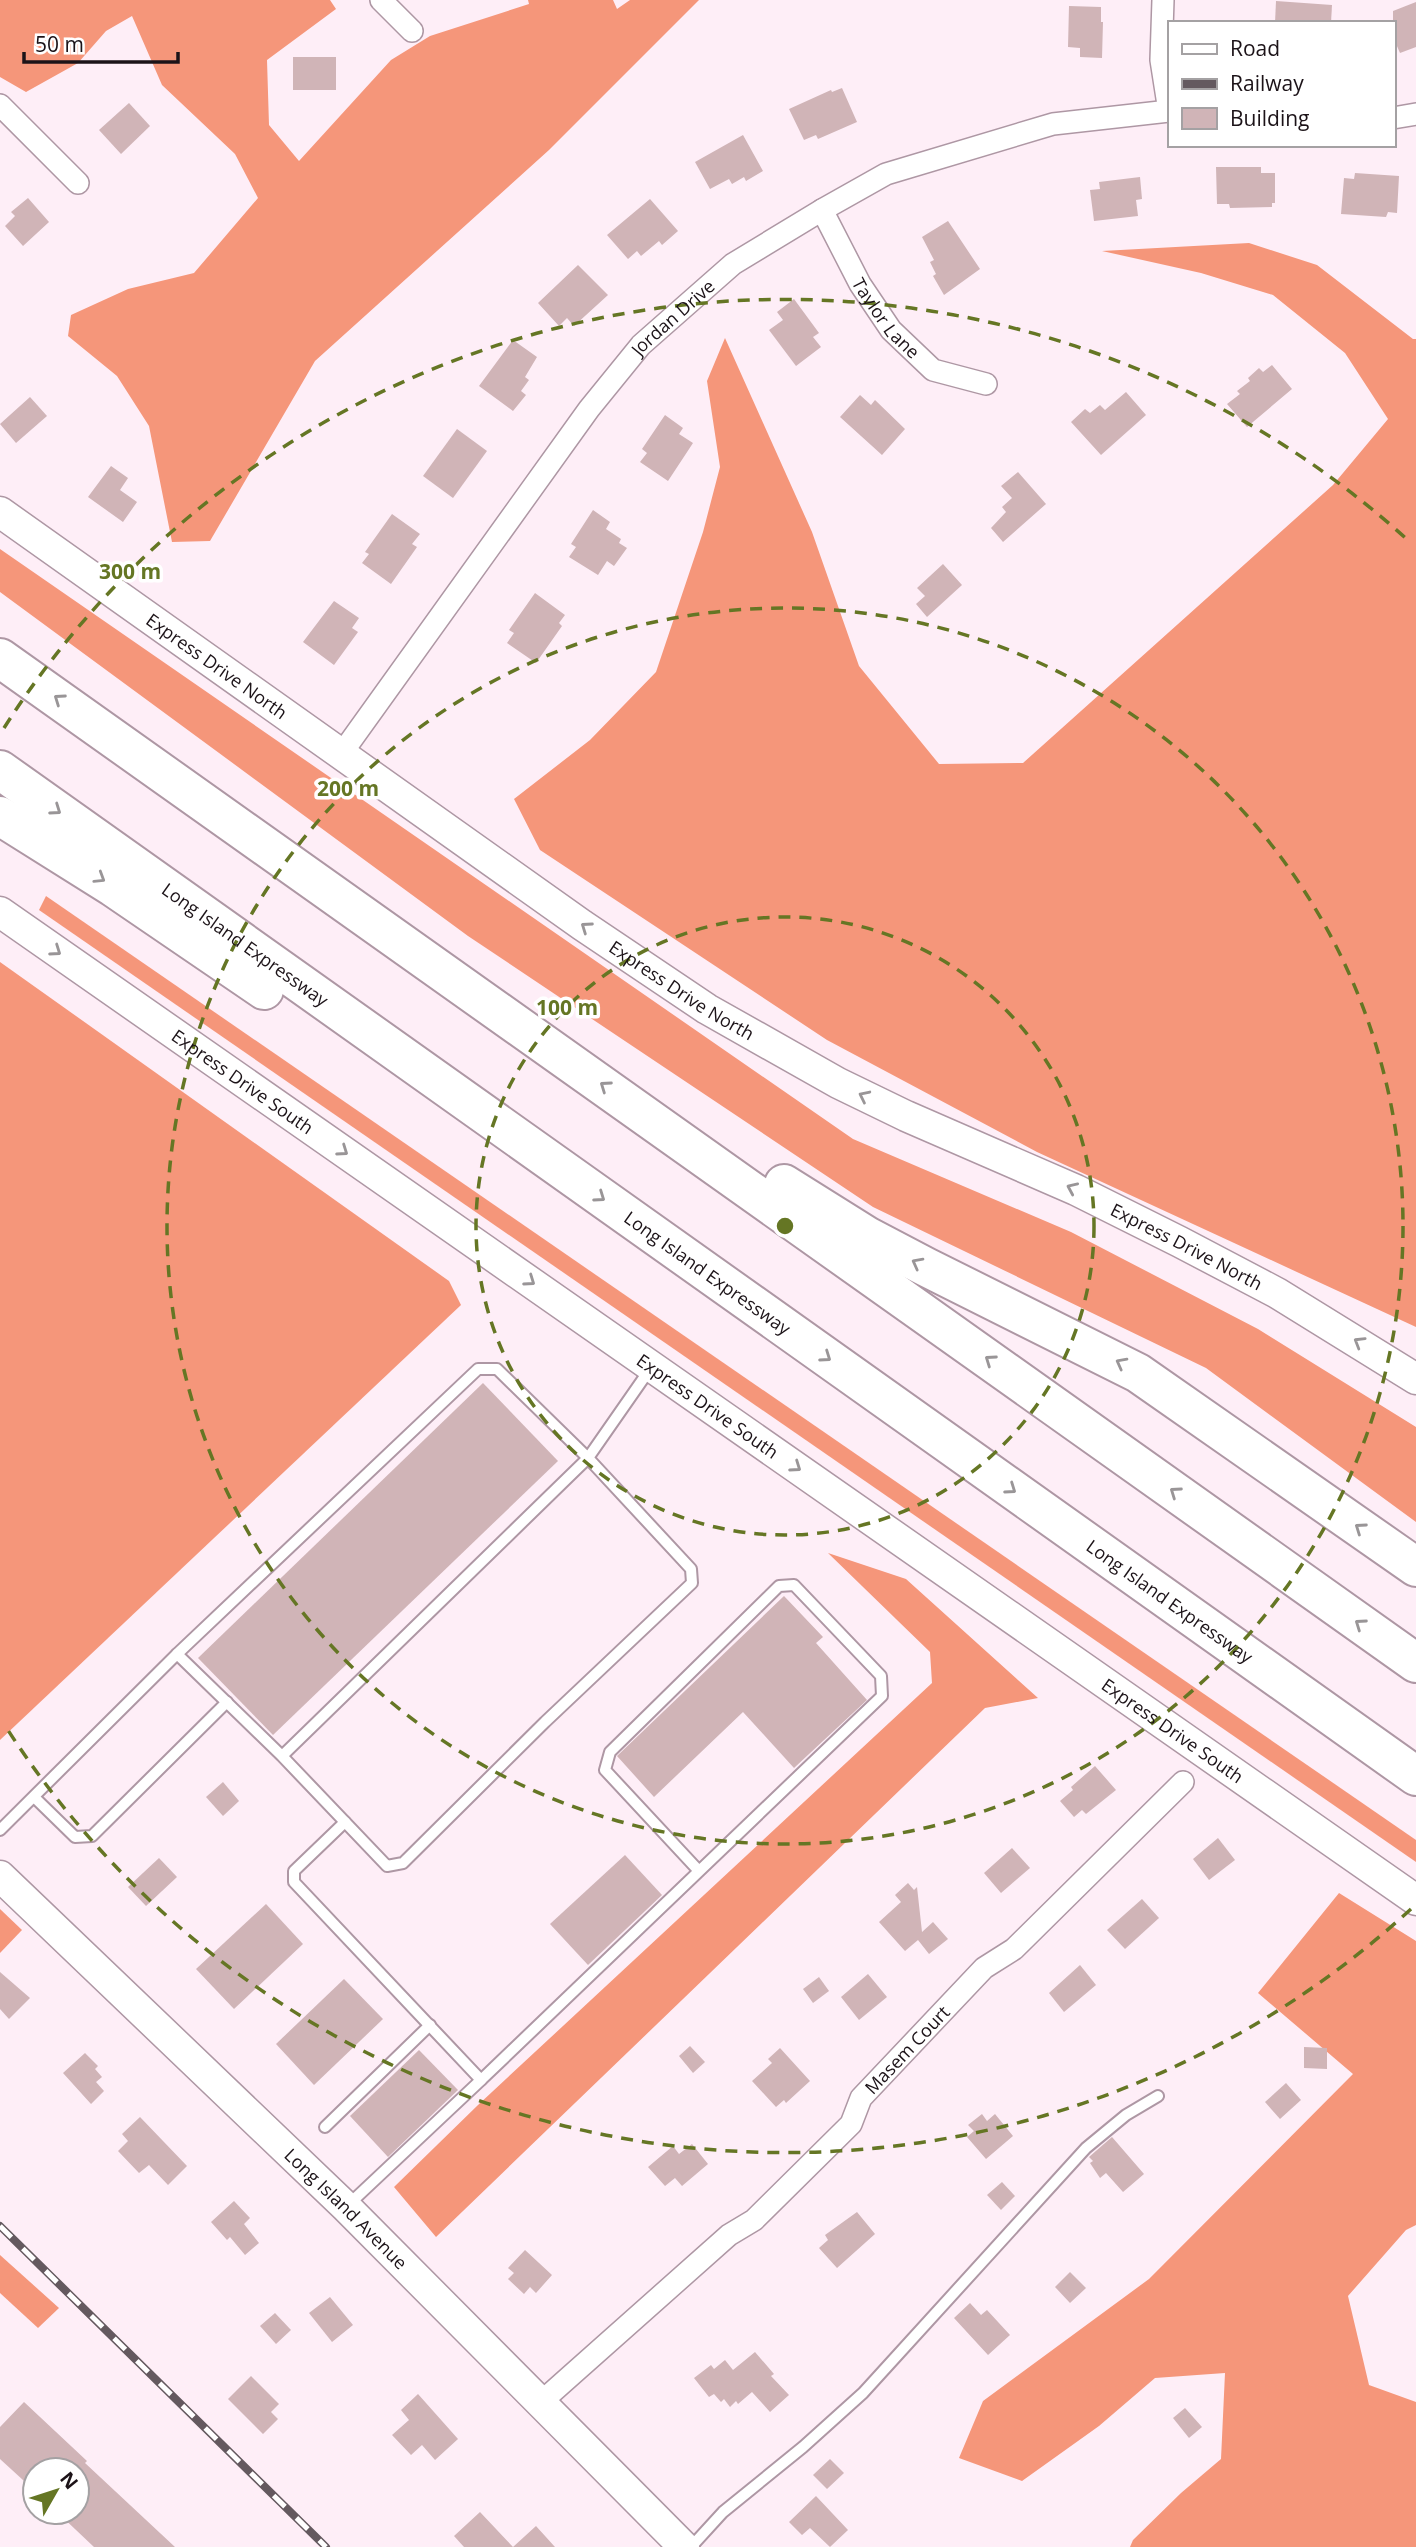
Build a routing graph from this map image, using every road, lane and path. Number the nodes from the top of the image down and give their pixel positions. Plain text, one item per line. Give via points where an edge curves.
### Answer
1 (381, 0) edge
2 (1163, 0) edge
3 (412, 31) dead end
4 (0, 105) edge
5 (1168, 105) edge
6 (1168, 111) edge
7 (1416, 114) edge
8 (1395, 118) edge
9 (78, 183) dead end
10 (822, 209) junction
11 (986, 384) dead end
12 (0, 512) edge
13 (0, 658) edge
14 (342, 753) junction
15 (0, 770) edge
16 (0, 816) edge
17 (0, 912) edge
18 (651, 1119) junction
19 (564, 1171) junction
20 (652, 1367) junction
21 (1416, 1378) edge
22 (588, 1458) junction
23 (1416, 1567) edge
24 (177, 1654) junction
25 (1416, 1663) edge
26 (227, 1702) junction
27 (282, 1756) junction
28 (1416, 1776) edge
29 (1183, 1782) dead end
30 (34, 1797) junction
31 (345, 1822) junction
32 (0, 1830) edge
33 (699, 1871) junction
34 (0, 1876) edge
35 (1416, 1900) edge
36 (430, 2025) junction
37 (481, 2080) junction
38 (1158, 2096) dead end
39 (325, 2127) dead end
40 (346, 2207) junction
41 (540, 2403) junction
42 (684, 2547) edge
43 (691, 2547) edge

1 - 3 street
2 - 5 street, Jordan Drive via 1161,60
4 - 9 street
6 - 10 street, Jordan Drive via 1053,124 886,174
7 - 8 street
10 - 11 street, Taylor Lane via 860,284 891,330 933,370
10 - 14 street, Jordan Drive via 733,264 641,345 589,409
12 - 14 main road, Express Drive North
18 -> 13 highway
21 -> 14 main road, Express Drive North via 1277,1293 1180,1242 838,1083 718,1015 592,932
15 -> 19 highway, Long Island Expressway
16 -> 19 highway via 373,1064
17 -> 20 main road, Express Drive South
23 -> 18 highway via 1138,1373 867,1236 725,1145
25 -> 18 highway
19 -> 28 highway, Long Island Expressway
20 - 22 lane
20 -> 35 main road, Express Drive South
22 - 24 lane via 497,1369 478,1369
22 - 27 lane
22 - 31 lane via 691,1569 692,1583 403,1863 387,1866
24 - 26 lane
24 - 30 lane
26 - 27 lane
26 - 30 lane via 92,1836 75,1837
27 - 31 lane
29 - 41 street, Masem Court via 1014,1949 984,1968 861,2098 851,2124 754,2220 729,2235
30 - 32 lane
31 - 36 lane via 294,1871 293,1882
33 - 33 lane via 882,1696 881,1676 794,1585 779,1586 610,1752 605,1770
33 - 37 lane
34 - 40 main road, Long Island Avenue
36 - 37 lane
36 - 39 lane
37 - 40 lane
38 - 43 lane via 1116,2122 1086,2148 863,2393 723,2512
40 - 41 main road, Long Island Avenue
41 - 42 main road, Long Island Avenue

